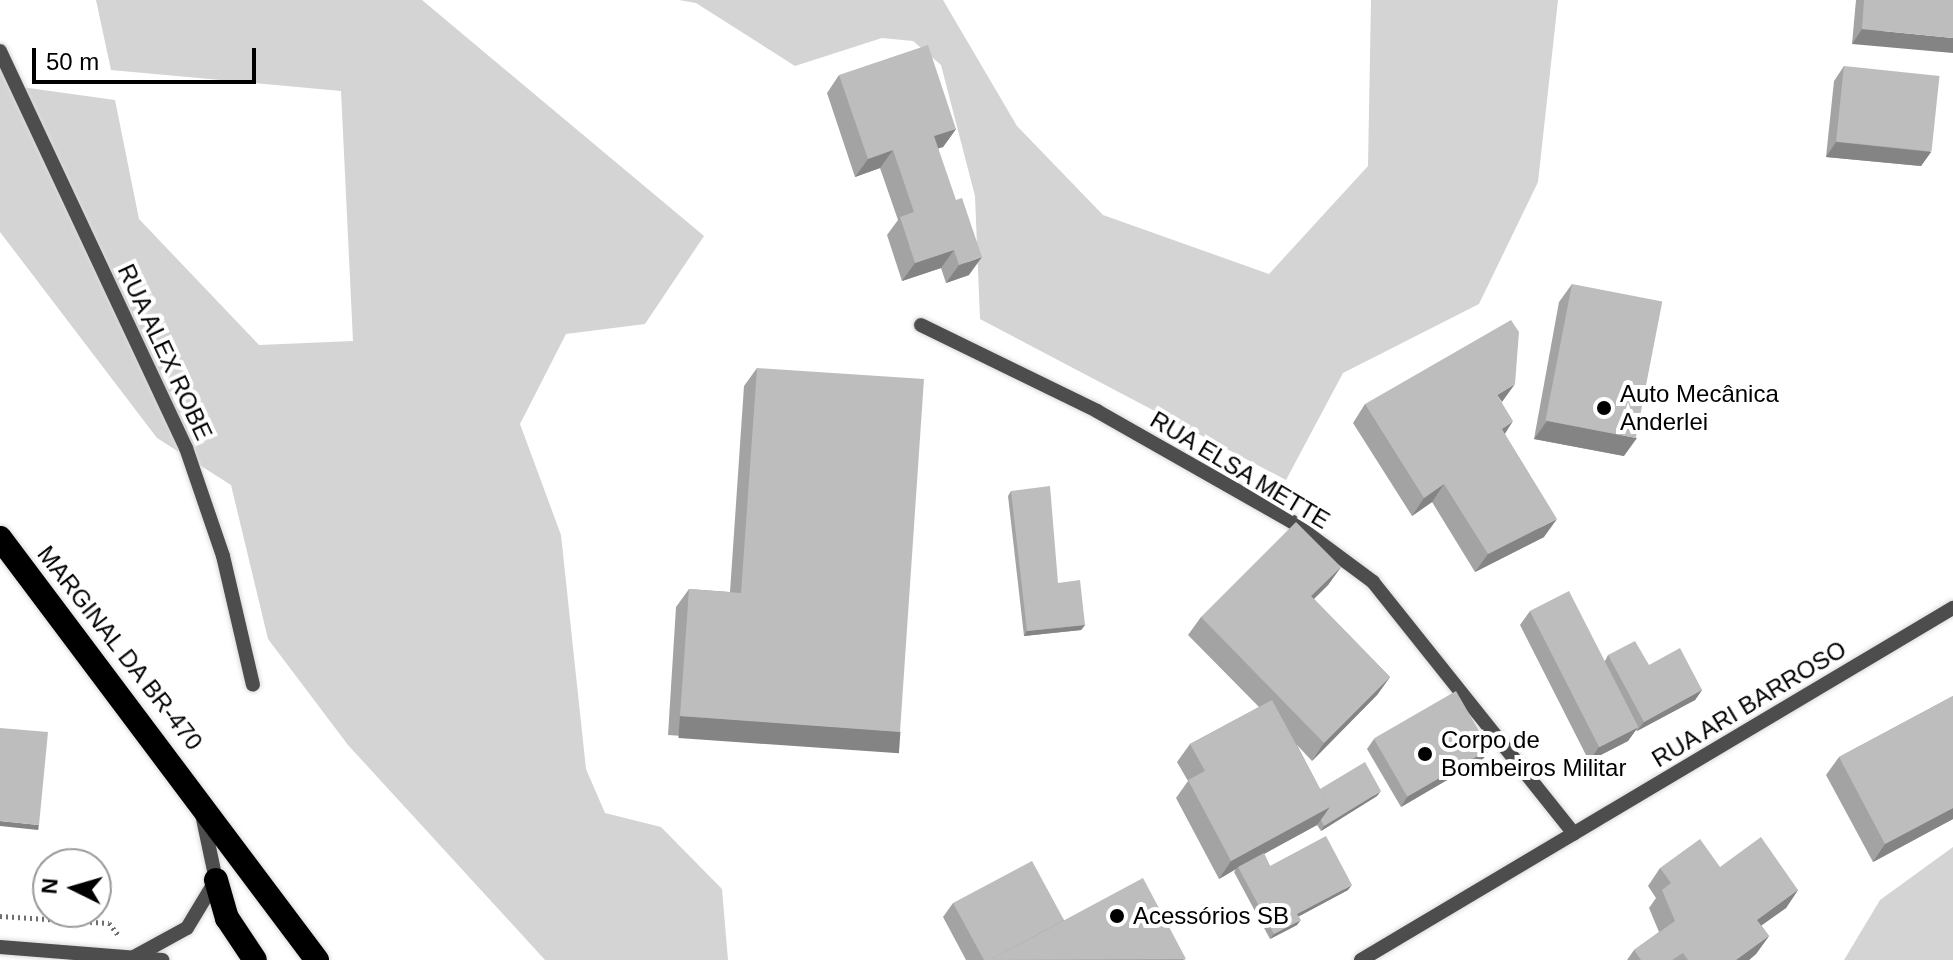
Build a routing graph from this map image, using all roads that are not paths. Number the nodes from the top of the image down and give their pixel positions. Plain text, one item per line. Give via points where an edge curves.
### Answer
1 (0, 51) edge
2 (921, 325) dead end
3 (0, 538) edge
4 (1953, 608) edge
5 (253, 685) dead end
6 (196, 792) junction
7 (1574, 834) junction
8 (216, 880) junction
9 (0, 947) edge
10 (134, 957) junction
11 (162, 960) edge
12 (255, 960) edge
13 (317, 960) edge
14 (1361, 960) edge

1 - 5 street, RUA ALEX ROBE via 186,448 223,556
2 - 7 street, RUA ELSA METTE via 1097,411 1291,521 1373,582
3 - 6 highway, MARGINAL DA BR-470
4 - 7 street, RUA ARI BARROSO
6 - 8 street, MARGINAL DA BR-470
6 - 13 highway, MARGINAL DA BR-470
7 - 14 street, RUA ARI BARROSO
8 - 10 street via 187,928
8 - 12 highway via 227,918
9 - 10 street
10 - 11 street

